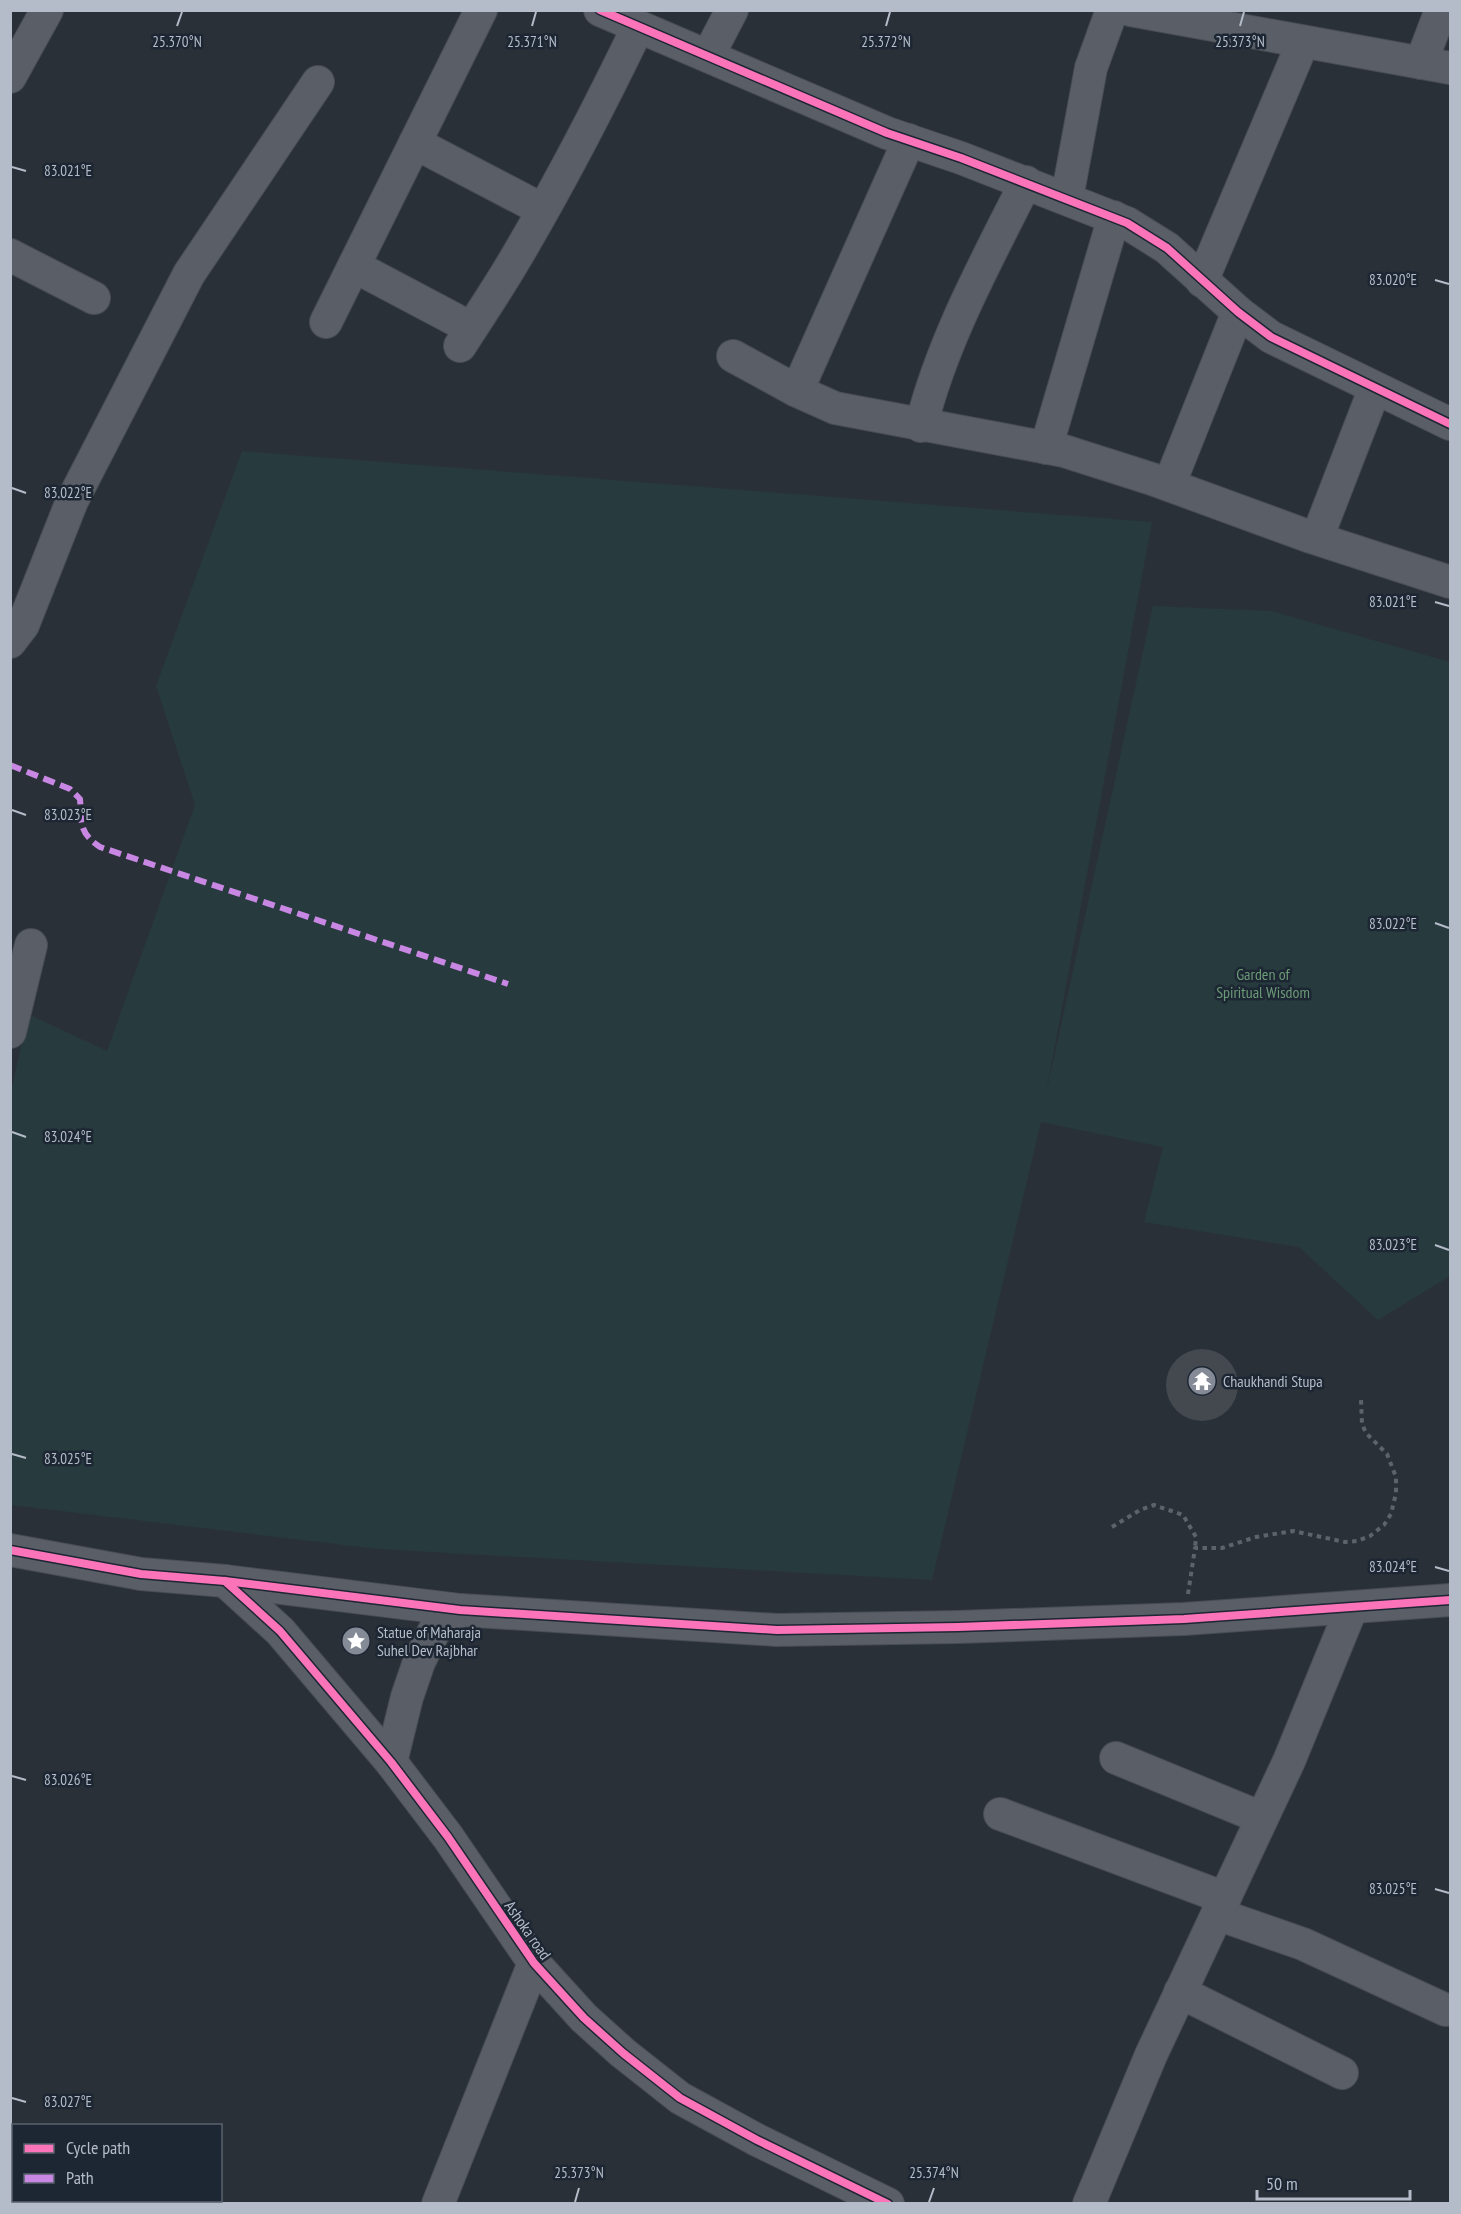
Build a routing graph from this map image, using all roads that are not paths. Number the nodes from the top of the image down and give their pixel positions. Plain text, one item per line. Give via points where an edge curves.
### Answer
1 (47, 10) edge
2 (481, 10) edge
3 (600, 10) edge
4 (732, 10) edge
5 (1112, 10) edge
6 (1130, 10) edge
7 (1441, 10) edge
8 (1162, 13) edge
9 (638, 27) junction
10 (1303, 42) junction
11 (708, 56) junction
12 (1436, 66) edge
13 (10, 77) edge
14 (318, 82) dead end
15 (909, 140) junction
16 (415, 143) junction
17 (1026, 182) junction
18 (1067, 198) junction
19 (543, 210) junction
20 (1114, 217) junction
21 (10, 255) edge
22 (354, 266) junction
23 (1202, 281) junction
24 (94, 298) dead end
25 (1238, 312) junction
26 (326, 322) dead end
27 (733, 356) dead end
28 (1375, 388) junction
29 (796, 391) junction
30 (1450, 424) edge
31 (921, 426) junction
32 (1046, 448) junction
33 (1169, 485) junction
34 (1317, 538) junction
35 (1450, 582) edge
36 (10, 642) edge
37 (31, 945) dead end
38 (10, 1032) edge
39 (12, 1554) edge
40 (225, 1581) junction
41 (1450, 1600) edge
42 (1352, 1607) junction
43 (460, 1610) junction
44 (1116, 1758) dead end
45 (390, 1762) junction
46 (1000, 1814) dead end
47 (1262, 1818) junction
48 (1221, 1906) junction
49 (534, 1963) junction
50 (1180, 1992) junction
51 (1446, 2010) dead end
52 (1342, 2073) dead end
53 (438, 2204) edge
54 (888, 2204) edge
55 (1089, 2204) edge

1 - 13 street
2 - 16 street
3 - 9 street
4 - 11 street
5 - 18 street via 1091,68
6 - 8 street
7 - 12 street
8 - 10 street
9 - 11 street
9 - 19 street via 601,105
10 - 12 street
10 - 23 street
11 - 15 street
14 - 36 street via 189,274 72,501 23,626
15 - 17 street
15 - 29 street
16 - 19 street
16 - 22 street
17 - 18 street
17 - 31 street via 947,343
18 - 20 street
19 - 22 street via 466,337
20 - 23 street via 1167,248
20 - 32 street
21 - 24 street
22 - 26 street
23 - 25 street
25 - 28 street via 1271,338
25 - 33 street
27 - 29 street
28 - 30 street
28 - 34 street
29 - 31 street via 835,408
31 - 32 street
32 - 33 street
33 - 34 street
34 - 35 street
37 - 38 street
39 - 40 street via 141,1574
40 - 43 street
40 - 45 street, Ashoka road via 280,1631
41 - 42 street
42 - 43 street via 1184,1619 777,1630
42 - 47 street
43 - 45 street via 434,1631 418,1662
44 - 47 street
45 - 49 street, Ashoka road via 448,1837
46 - 48 street
47 - 48 street
48 - 50 street
48 - 51 street
49 - 53 street
49 - 54 street, Ashoka road via 584,2018 680,2098
50 - 52 street
50 - 55 street

